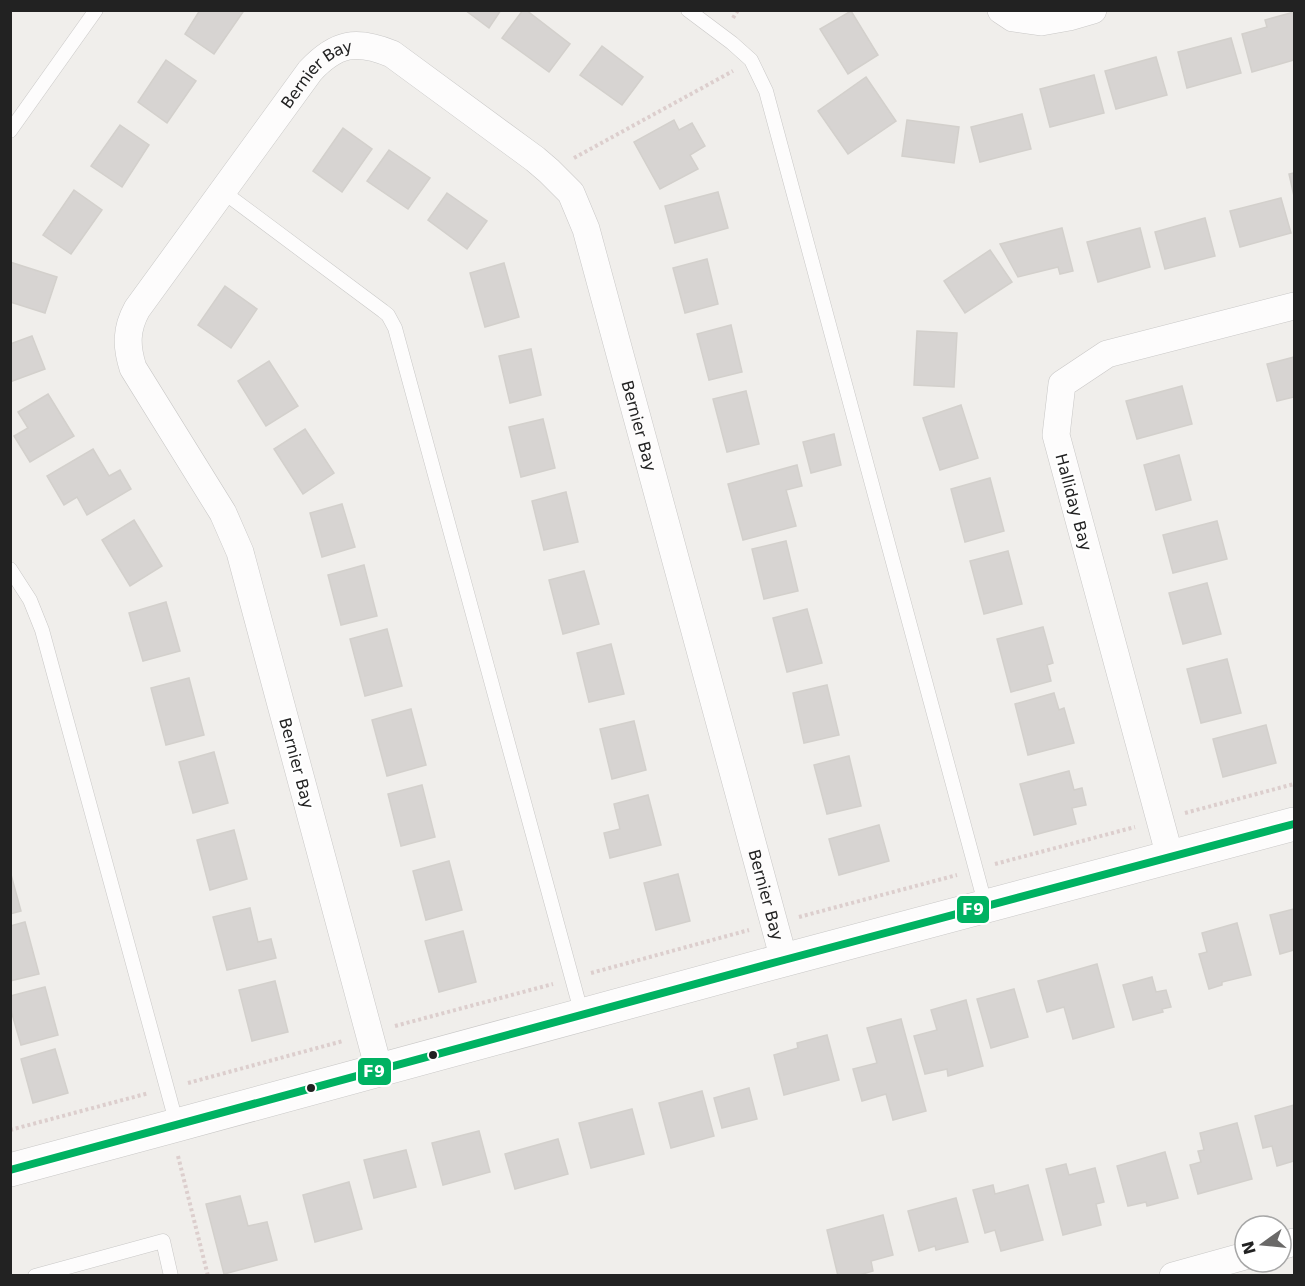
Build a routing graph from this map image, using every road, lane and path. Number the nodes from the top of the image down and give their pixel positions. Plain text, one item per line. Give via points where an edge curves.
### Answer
1 (96, 10) edge
2 (688, 10) edge
3 (738, 10) edge
4 (1001, 10) edge
5 (1093, 10) edge
6 (732, 42) junction
7 (10, 131) edge
8 (549, 171) junction
9 (222, 191) junction
10 (1294, 306) edge
11 (10, 569) edge
12 (1294, 784) edge
13 (1176, 816) dead end
14 (1145, 824) dead end
15 (1294, 824) edge
16 (1170, 857) junction
17 (986, 867) dead end
18 (966, 872) dead end
19 (986, 907) junction
20 (789, 920) dead end
21 (759, 928) dead end
22 (784, 960) junction
23 (582, 976) dead end
24 (563, 981) dead end
25 (582, 1015) junction
26 (384, 1029) dead end
27 (344, 1041) dead end
28 (379, 1070) junction
29 (188, 1083) dead end
30 (158, 1091) dead end
31 (177, 1125) junction
32 (10, 1130) edge
33 (10, 1170) edge
34 (1233, 1259) edge
35 (35, 1275) edge
36 (171, 1275) edge
37 (208, 1275) edge
38 (1173, 1275) edge

1 - 7 lane
2 - 6 lane
3 - 6 path via 728,25
4 - 5 street via 1013,18 1041,22
6 - 8 path via 738,69
6 - 19 lane via 751,60 766,91
8 - 9 street, Bernier Bay via 392,54 364,45 332,51 310,71
8 - 22 street, Bernier Bay via 571,194 586,229
9 - 25 lane via 383,310 395,328
9 - 28 street, Bernier Bay via 137,309 128,329 129,355 138,378 223,513 240,552
10 - 16 street, Halliday Bay via 1107,354 1062,384 1056,435
11 - 31 lane via 30,600 42,630
12 - 13 path
14 - 17 path
15 - 16 street
16 - 19 street
18 - 20 path
19 - 22 street
21 - 23 path
22 - 25 street
24 - 26 path
25 - 28 street
27 - 29 path
28 - 31 street
30 - 32 path
31 - 33 street
31 - 37 path via 176,1143
34 - 38 street
35 - 36 lane via 163,1241

